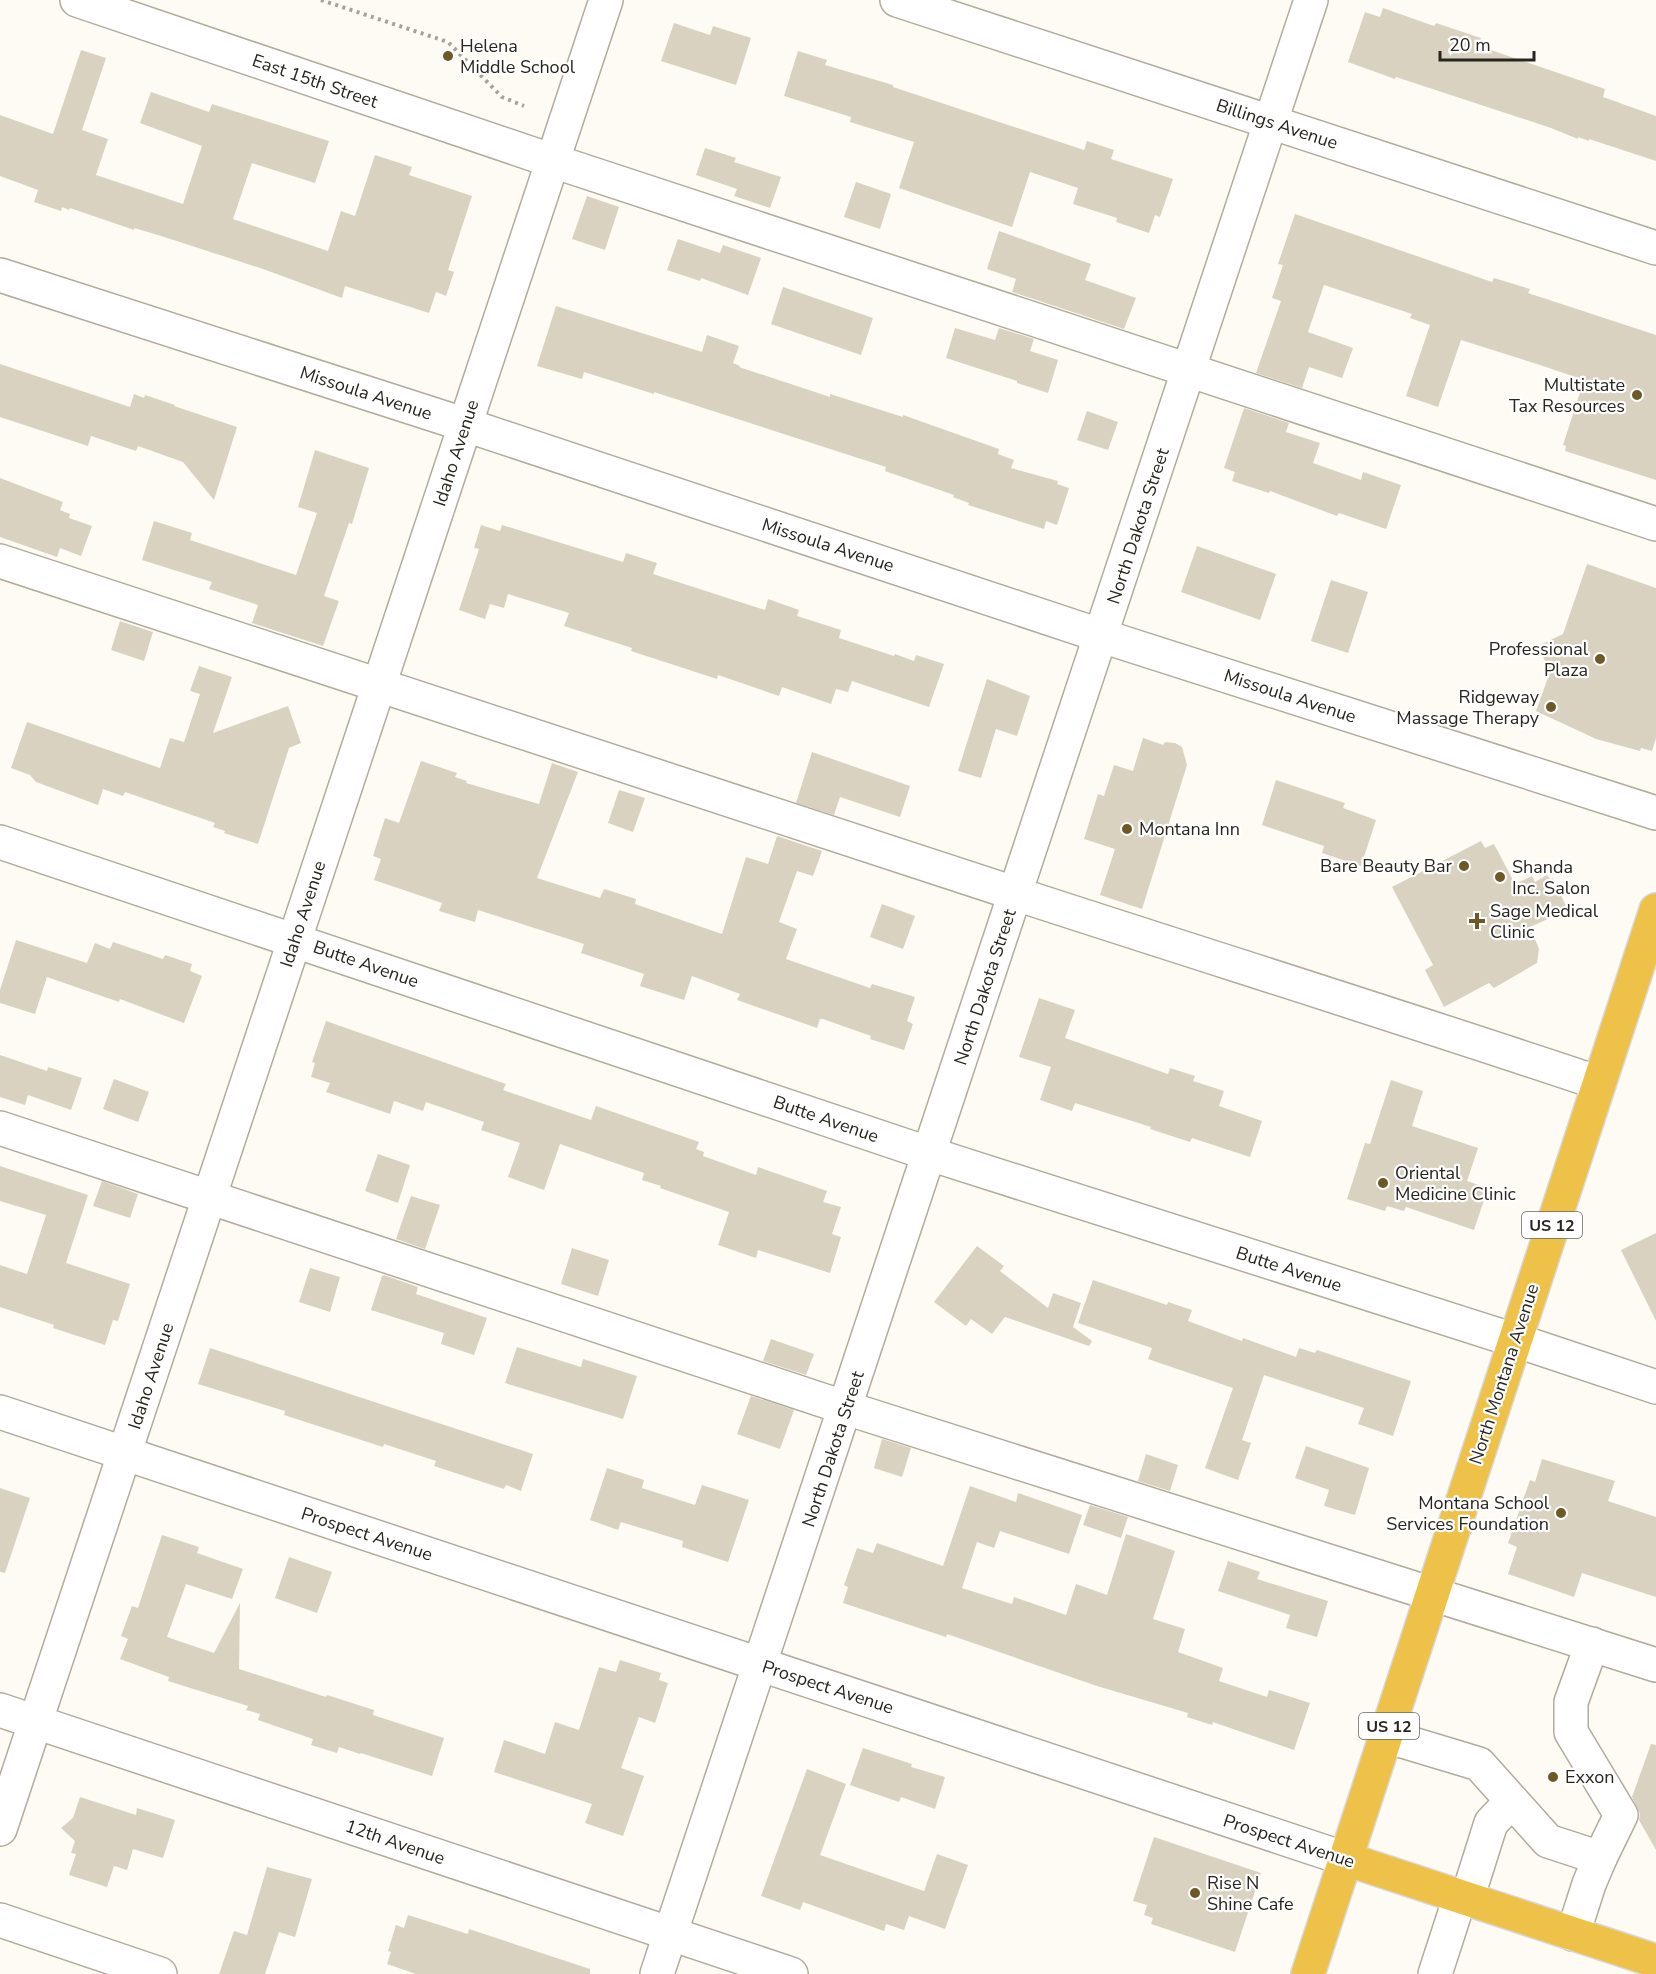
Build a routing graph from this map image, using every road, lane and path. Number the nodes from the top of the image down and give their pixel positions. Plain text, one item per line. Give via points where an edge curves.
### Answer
1 (77, 0) edge
2 (321, 0) edge
3 (606, 0) edge
4 (897, 0) edge
5 (1311, 0) edge
6 (524, 105) dead end
7 (1271, 122) junction
8 (553, 161) junction
9 (1656, 248) edge
10 (0, 274) edge
11 (1190, 371) junction
12 (466, 425) junction
13 (1656, 524) edge
14 (0, 561) edge
15 (1102, 636) junction
16 (379, 687) junction
17 (1656, 813) edge
18 (0, 842) edge
19 (1016, 894) junction
20 (1656, 910) edge
21 (294, 940) junction
22 (1599, 1083) junction
23 (0, 1128) edge
24 (930, 1154) junction
25 (209, 1197) junction
26 (1515, 1340) junction
27 (1656, 1387) edge
28 (846, 1408) junction
29 (0, 1413) edge
30 (125, 1454) junction
31 (1433, 1593) junction
32 (1592, 1644) junction
33 (760, 1665) junction
34 (1656, 1665) edge
35 (0, 1710) edge
36 (34, 1721) junction
37 (1386, 1736) junction
38 (1512, 1801) junction
39 (0, 1829) edge
40 (1599, 1858) junction
41 (1346, 1859) junction
42 (1463, 1898) junction
43 (0, 1920) edge
44 (670, 1934) junction
45 (1573, 1934) junction
46 (1656, 1961) edge
47 (160, 1974) edge
48 (657, 1974) edge
49 (791, 1974) edge
50 (1308, 1974) edge
51 (1435, 1974) edge

1 - 8 street, East 15th Street
2 - 6 path via 448,42 502,97
3 - 8 street, Idaho Avenue
4 - 7 street, Billings Avenue
5 - 7 street, North Dakota Street
7 - 9 street, Billings Avenue
7 - 11 street, North Dakota Street
8 - 11 street, East 15th Street
8 - 12 street, Idaho Avenue
10 - 12 street, Missoula Avenue
11 - 13 street, East 15th Street
11 - 15 street, North Dakota Street
12 - 15 street, Missoula Avenue
12 - 16 street, Idaho Avenue
14 - 16 street
15 - 17 street, Missoula Avenue
15 - 19 street, North Dakota Street
16 - 19 street
16 - 21 street, Idaho Avenue
18 - 21 street, Butte Avenue
19 - 22 street
19 - 24 street, North Dakota Street
20 - 22 highway, North Montana Avenue / US 12
21 - 24 street, Butte Avenue
21 - 25 street, Idaho Avenue
22 - 26 highway, North Montana Avenue / US 12
23 - 25 street
24 - 26 street, Butte Avenue
24 - 28 street, North Dakota Street
25 - 28 street
25 - 30 street, Idaho Avenue
26 - 27 street, Butte Avenue
26 - 31 highway, North Montana Avenue / US 12
28 - 31 street
28 - 33 street, North Dakota Street
29 - 30 street, Prospect Avenue
30 - 33 street, Prospect Avenue
30 - 36 street, Idaho Avenue
31 - 32 street
31 - 37 highway, North Montana Avenue / US 12
32 - 34 street
32 - 40 street via 1571,1702 1571,1732 1621,1815
33 - 41 street, Prospect Avenue
33 - 44 street, North Dakota Street
35 - 36 street, 12th Avenue
36 - 39 street, Idaho Avenue
36 - 44 street, 12th Avenue
37 - 38 street via 1479,1764
37 - 41 highway, North Montana Avenue / US 12
38 - 40 street via 1548,1841
38 - 42 street via 1491,1823
40 - 45 street
41 - 42 highway, Prospect Avenue
41 - 50 highway, North Montana Avenue
42 - 45 highway, Prospect Avenue
42 - 51 street
43 - 47 street
44 - 48 street, North Dakota Street
44 - 49 street, 12th Avenue
45 - 46 highway, Prospect Avenue

